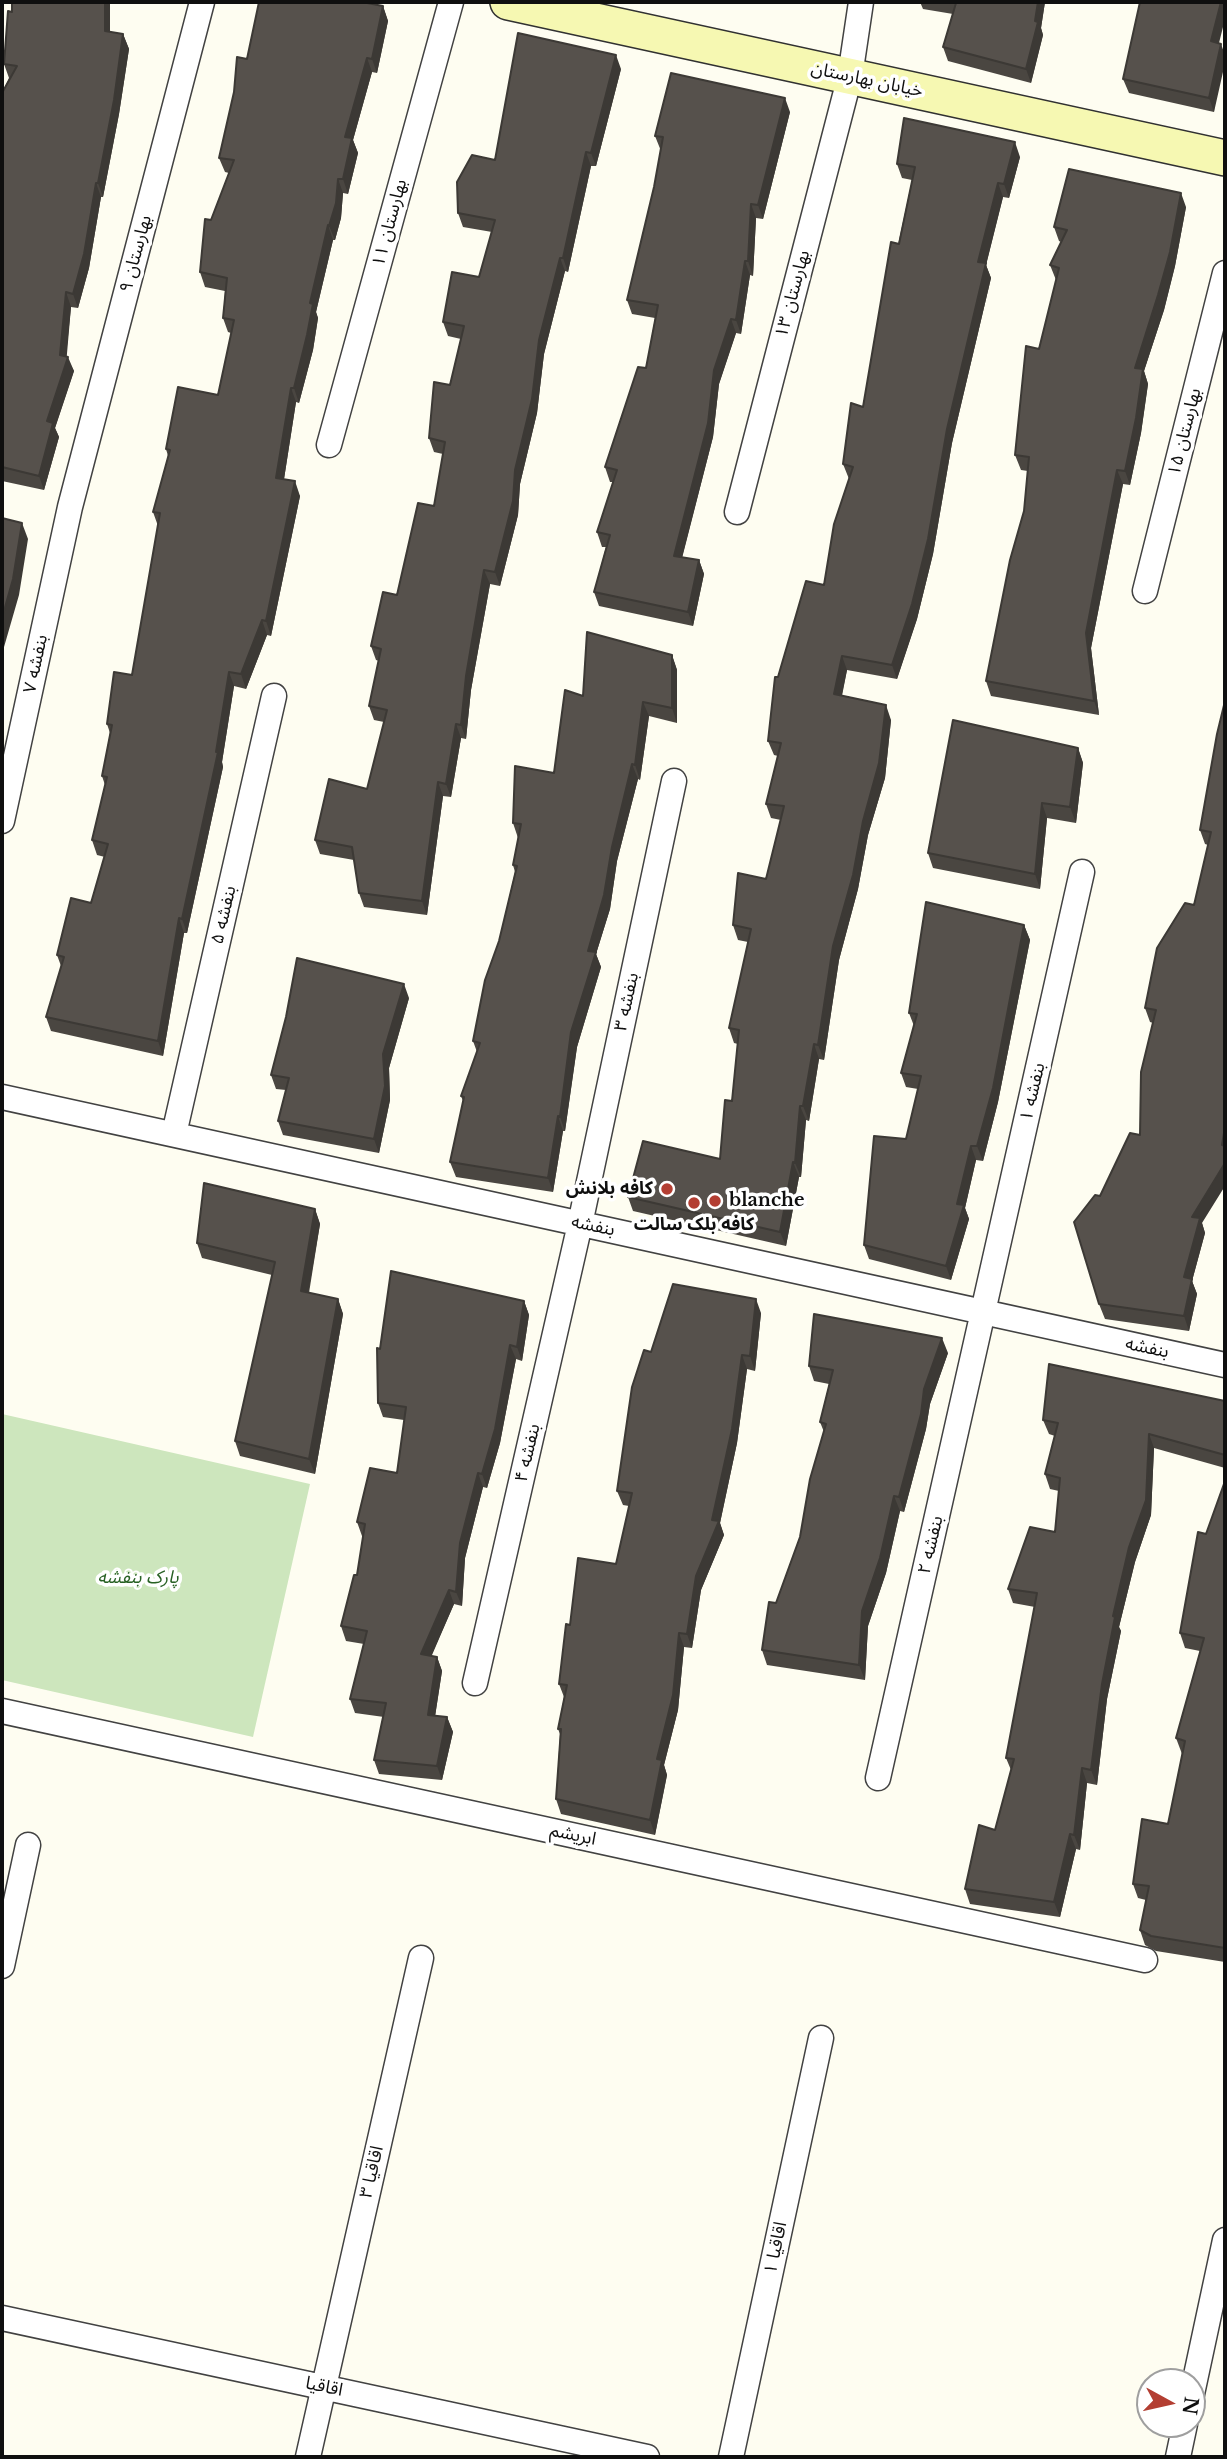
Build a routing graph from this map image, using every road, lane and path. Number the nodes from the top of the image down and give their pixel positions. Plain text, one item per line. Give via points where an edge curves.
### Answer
1 (202, 2) edge
2 (451, 2) edge
3 (508, 2) edge
4 (861, 2) edge
5 (850, 76) junction
6 (1225, 158) edge
7 (1225, 273) edge
8 (329, 445) dead end
9 (70, 507) joint
10 (737, 512) dead end
11 (1145, 591) dead end
12 (274, 696) dead end
13 (674, 781) dead end
14 (2, 821) edge
15 (1082, 872) dead end
16 (2, 1097) edge
17 (174, 1135) junction
18 (580, 1223) junction
19 (984, 1312) junction
20 (1225, 1365) edge
21 (475, 1683) dead end
22 (2, 1711) edge
23 (878, 1779) dead end
24 (28, 1845) dead end
25 (421, 1958) dead end
26 (1145, 1960) dead end
27 (2, 1966) edge
28 (821, 2038) dead end
29 (1225, 2240) edge
30 (2, 2318) edge
31 (1198, 2368) edge
32 (324, 2387) junction
33 (1182, 2438) edge
34 (308, 2457) edge
35 (647, 2457) edge
36 (731, 2457) edge
37 (1178, 2457) edge

1 - 9 street, بهارستان ۹
2 - 8 street, بهارستان ۱۱
3 - 5 street, خیابان بهارستان
4 - 5 street, بهارستان ۱۳
5 - 6 street, خیابان بهارستان
5 - 10 street, بهارستان ۱۳
7 - 11 street, بهارستان ۱۵
9 - 14 street, بنفشه ۷
12 - 17 street, بنفشه ۵
13 - 18 street, بنفشه ۳
15 - 19 street, بنفشه ۱
16 - 17 street, بنفشه
17 - 18 street, بنفشه
18 - 19 street, بنفشه
18 - 21 street, بنفشه ۴
19 - 20 street, بنفشه
19 - 23 street, بنفشه ۲
22 - 26 street, ابریشم
24 - 27 street
25 - 32 street, اقاقیا ۳
28 - 36 street, اقاقیا ۱
29 - 31 street
30 - 32 street, اقاقیا
32 - 34 street, اقاقیا ۳
32 - 35 street, اقاقیا
33 - 37 street

